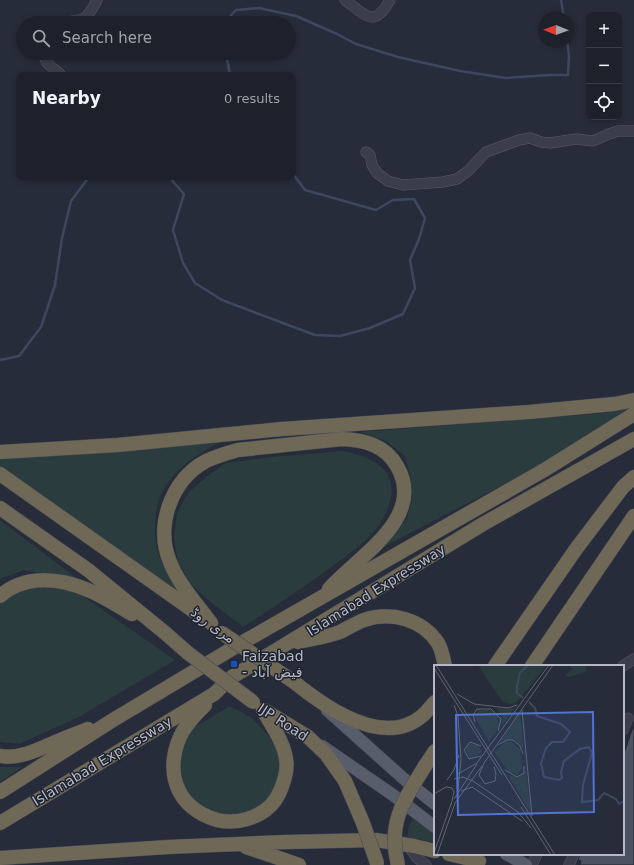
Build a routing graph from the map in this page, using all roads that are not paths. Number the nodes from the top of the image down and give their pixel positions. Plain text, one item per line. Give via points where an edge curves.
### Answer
1 (97, 0) edge
2 (345, 0) edge
3 (390, 0) edge
4 (87, 16) edge
5 (45, 60) edge
6 (58, 72) edge
7 (634, 131) edge
8 (366, 152) dead end
9 (634, 400) edge
10 (634, 414) edge
11 (634, 439) edge
12 (0, 452) edge
13 (0, 474) edge
14 (634, 477) edge
15 (0, 508) edge
16 (634, 516) edge
17 (0, 596) edge
18 (321, 598) junction
19 (211, 623) junction
20 (164, 632) junction
21 (286, 645) junction
22 (634, 660) edge
23 (444, 665) edge
24 (496, 665) edge
25 (533, 665) edge
26 (624, 665) edge
27 (214, 694) junction
28 (312, 696) junction
29 (434, 703) edge
30 (258, 706) junction
31 (628, 718) dead end
32 (113, 720) junction
33 (624, 728) edge
34 (308, 737) junction
35 (434, 752) edge
36 (0, 756) edge
37 (0, 792) edge
38 (434, 803) edge
39 (0, 823) edge
40 (434, 826) edge
41 (236, 844) junction
42 (408, 845) junction
43 (434, 851) edge
44 (453, 855) edge
45 (508, 855) edge
46 (537, 855) edge
47 (574, 855) edge
48 (0, 858) edge
49 (480, 862) edge
50 (377, 863) dead end
51 (299, 865) edge
52 (398, 865) edge
53 (426, 865) edge
54 (526, 865) edge
55 (532, 865) edge
56 (569, 865) edge

1 - 4 street
2 - 3 street via 372,18 384,11
5 - 6 street
7 - 8 street via 618,131 593,141 576,139 550,143 530,138 519,140 486,152 457,179 403,185 388,181 377,173 370,155
9 - 12 highway via 529,412
10 - 18 highway, Islamabad Expressway via 546,469
11 - 21 highway, Islamabad Expressway via 483,524
13 - 19 highway, مری روڈ
14 - 24 highway via 623,487 576,549
15 - 20 highway via 88,570
16 - 25 highway
17 - 20 highway via 16,586 32,581 51,580 68,583 90,590
18 - 19 highway via 338,578 384,536 400,512 405,486 402,475 386,452 374,444 342,439 238,450 205,462 181,484 173,496 164,521 166,548 178,578
18 - 32 highway, Islamabad Expressway
19 - 28 highway, مری روڈ, bridge
20 - 30 highway, bridge
21 - 23 highway via 338,632 364,620 400,617 423,627 432,635 443,655
21 - 27 highway, Islamabad Expressway via 232,677
22 - 26 street
27 - 30 highway via 183,731 173,763 175,781 182,795 195,810 211,819 239,822 253,818 277,800 286,774 286,759 282,745
27 - 39 highway, Islamabad Expressway
28 - 29 highway via 350,718 384,728 408,724 422,716
28 - 38 main road, مری روڈ
30 - 34 highway, IJP Road
31 - 33 street
32 - 36 highway via 36,751 19,756
32 - 37 highway, Islamabad Expressway
34 - 40 main road
34 - 50 highway, IJP Road, bridge via 326,754 345,781 364,823
35 - 52 highway, bridge via 405,798 398,816 395,828
41 - 42 highway via 376,840
41 - 48 highway
41 - 51 highway
42 - 43 highway
42 - 53 street via 417,858
44 - 49 highway
45 - 54 main road
46 - 55 street
47 - 56 street

